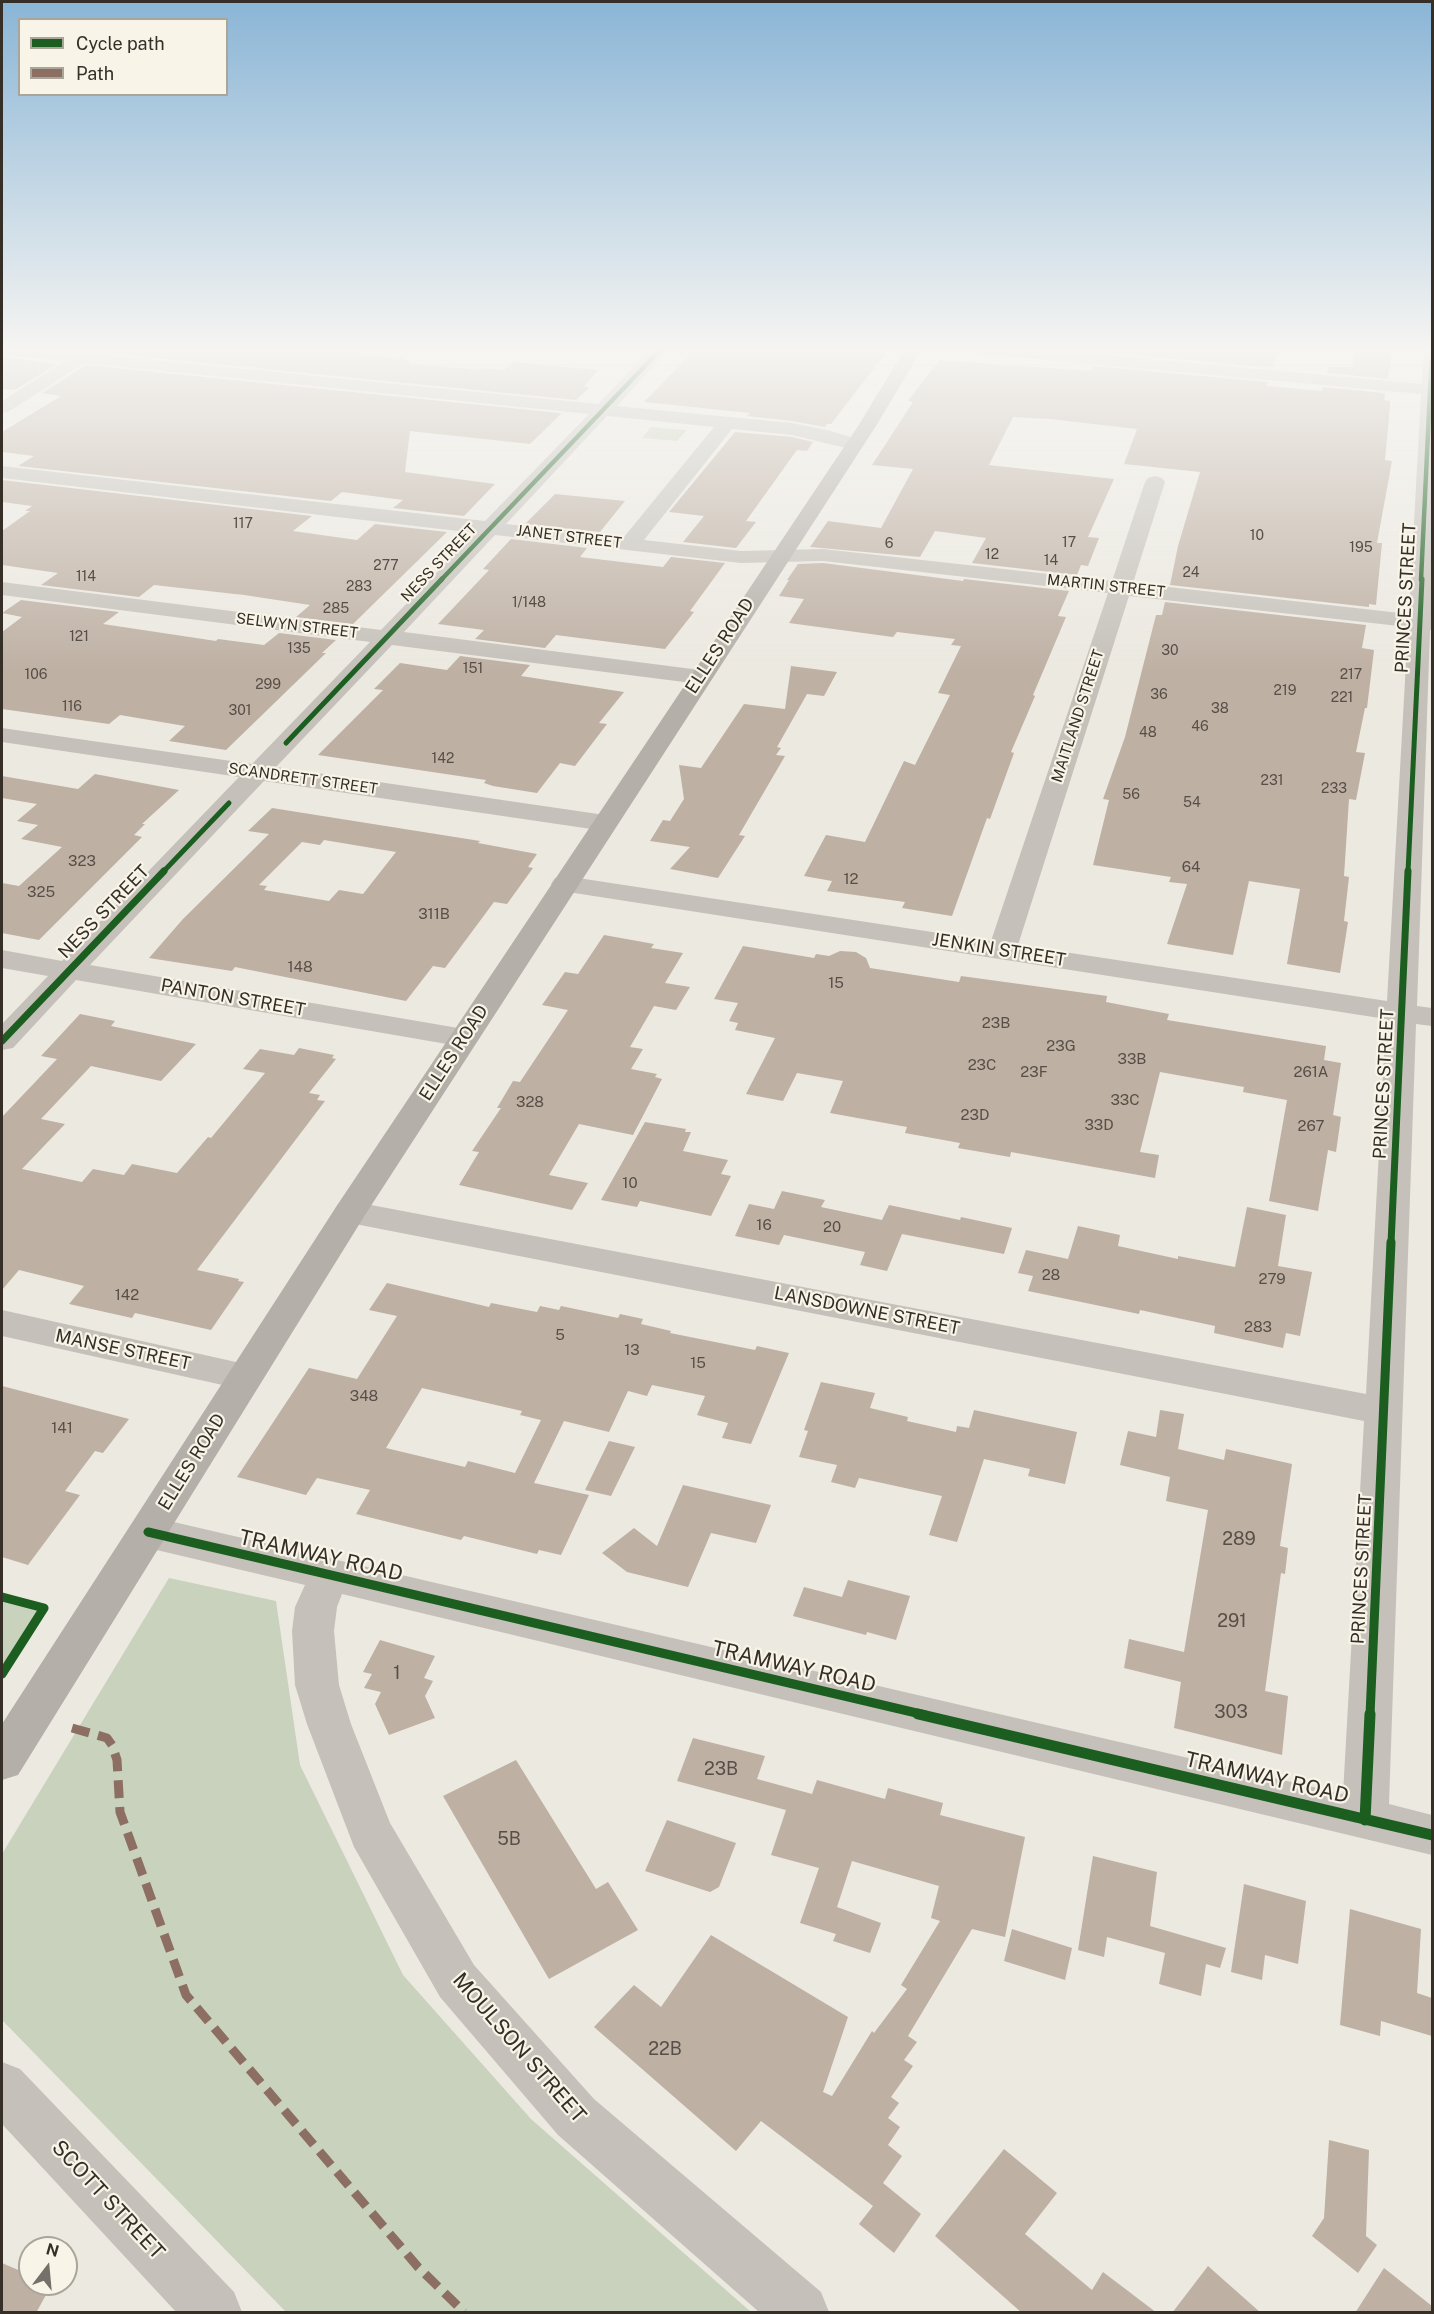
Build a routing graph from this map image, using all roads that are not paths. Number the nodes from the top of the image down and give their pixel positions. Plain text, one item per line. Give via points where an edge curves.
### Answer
1 (558, 457) edge
2 (700, 457) edge
3 (845, 457) edge
4 (1430, 457) edge
5 (2, 472) edge
6 (1155, 482) dead end
7 (491, 528) junction
8 (630, 544) junction
9 (779, 556) junction
10 (2, 588) edge
11 (1120, 588) junction
12 (1426, 622) edge
13 (386, 638) junction
14 (700, 677) junction
15 (2, 735) edge
16 (258, 772) junction
17 (605, 823) junction
18 (565, 884) junction
19 (1002, 951) junction
20 (2, 959) edge
21 (69, 970) junction
22 (1417, 1015) edge
23 (464, 1038) junction
24 (2, 1041) edge
25 (350, 1212) junction
26 (2, 1323) edge
27 (245, 1377) junction
28 (1384, 1411) junction
29 (148, 1532) junction
30 (329, 1577) junction
31 (2, 1761) edge
32 (1365, 1820) junction
33 (1432, 1835) edge
34 (2, 2087) edge
35 (214, 2313) edge
36 (801, 2313) edge

1 - 7 street, NESS STREET
2 - 8 street
3 - 9 main road, ELLES ROAD
4 - 12 street, PRINCES STREET
5 - 7 street, JANET STREET
6 - 11 street, MAITLAND STREET
7 - 8 street, JANET STREET
7 - 13 street, NESS STREET
8 - 9 street, JANET STREET via 741,557
9 - 11 street, MARTIN STREET via 823,555
9 - 14 main road, ELLES ROAD
10 - 13 street, SELWYN STREET
11 - 12 street, MARTIN STREET
11 - 19 street, MAITLAND STREET
12 - 22 street, PRINCES STREET
13 - 14 street, SELWYN STREET
13 - 16 street, NESS STREET
14 - 17 main road, ELLES ROAD
15 - 16 street, SCANDRETT STREET
16 - 17 street, SCANDRETT STREET
16 - 21 street, NESS STREET
17 - 18 main road, ELLES ROAD
18 - 19 street, JENKIN STREET
18 - 23 main road, ELLES ROAD
19 - 22 street, JENKIN STREET
20 - 21 street, PANTON STREET
21 - 23 street, PANTON STREET
21 - 24 street, NESS STREET
22 - 28 street, PRINCES STREET
23 - 25 main road, ELLES ROAD
25 - 27 main road, ELLES ROAD
25 - 28 street, LANSDOWNE STREET
26 - 27 street, MANSE STREET
27 - 29 main road, ELLES ROAD
28 - 32 street, PRINCES STREET
29 - 30 street, TRAMWAY ROAD
29 - 31 main road, ELLES ROAD
30 - 32 street, TRAMWAY ROAD
30 - 36 street, MOULSON STREET via 316,1607 313,1640 318,1685 329,1724 370,1832 457,1981 576,2117
32 - 33 street, TRAMWAY ROAD
34 - 35 street, SCOTT STREET

